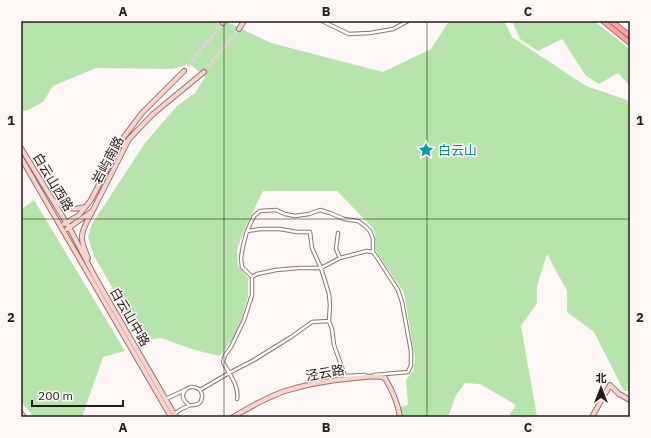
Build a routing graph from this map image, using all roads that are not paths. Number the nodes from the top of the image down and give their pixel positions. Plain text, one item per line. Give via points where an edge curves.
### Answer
1 (244, 21) edge
2 (322, 21) edge
3 (408, 21) edge
4 (602, 21) edge
5 (611, 21) edge
6 (239, 29) tunnel mouth
7 (630, 36) edge
8 (630, 42) edge
9 (184, 71) tunnel mouth
10 (204, 72) tunnel mouth
11 (21, 148) edge
12 (21, 158) edge
13 (51, 199) junction
14 (86, 207) junction
15 (93, 210) junction
16 (66, 223) junction
17 (60, 226) junction
18 (68, 227) junction
19 (63, 231) junction
20 (247, 231) junction
21 (338, 233) dead end
22 (373, 252) junction
23 (340, 258) junction
24 (321, 268) junction
25 (95, 276) junction
26 (252, 277) junction
27 (329, 321) junction
28 (229, 373) junction
29 (345, 377) junction
30 (186, 389) junction
31 (200, 390) junction
32 (237, 399) dead end
33 (166, 400) junction
34 (630, 400) edge
35 (189, 405) junction
36 (21, 413) edge
37 (174, 416) edge
38 (24, 417) edge
39 (233, 417) edge
40 (400, 417) edge
41 (592, 417) edge

1 - 6 main road
2 - 3 street via 349,34 393,29
4 - 8 main road
5 - 7 main road
9 - 14 main road, 岩屿南路 via 142,113 130,129
10 - 15 main road, 岩屿南路 via 153,114 130,139
11 - 13 main road, 白云山西路
12 - 17 main road, 白云山西路
13 - 14 main road via 68,209
13 - 16 main road, 白云山西路
14 - 16 main road, 岩屿南路
15 - 18 main road, 岩屿南路
15 - 25 main road via 84,228 82,242
16 - 17 main road, 岩屿南路
16 - 18 main road, 白云山西路
17 - 19 main road, 白云山西路
18 - 19 main road, 岩屿南路
18 - 25 main road, 白云山中路
19 - 37 main road, 白云山中路
20 - 22 street via 254,216 260,211 276,210 295,216 320,210 358,221 365,226 373,240
20 - 24 street via 280,229 310,232 312,248
20 - 26 street via 241,258 242,267
21 - 23 street via 336,249
22 - 23 street via 367,251
22 - 29 street via 398,290 411,351 411,365 408,372
23 - 24 street
24 - 26 street via 276,270
24 - 27 street via 329,294
25 - 33 main road, 白云山中路
26 - 28 street via 252,295 244,320 223,362
27 - 28 street via 312,322 254,360
27 - 29 street
28 - 31 street
28 - 32 street via 236,386
29 - 39 main road, 泾云路 via 285,391
29 - 40 main road, 泾云路 via 385,378
30 - 31 street via 194,387
30 - 33 street
30 - 35 street via 183,398
31 - 35 street via 200,401 196,405
33 - 37 main road, 白云山中路
34 - 41 main road via 619,394 610,384
35 - 37 street
36 - 38 main road

